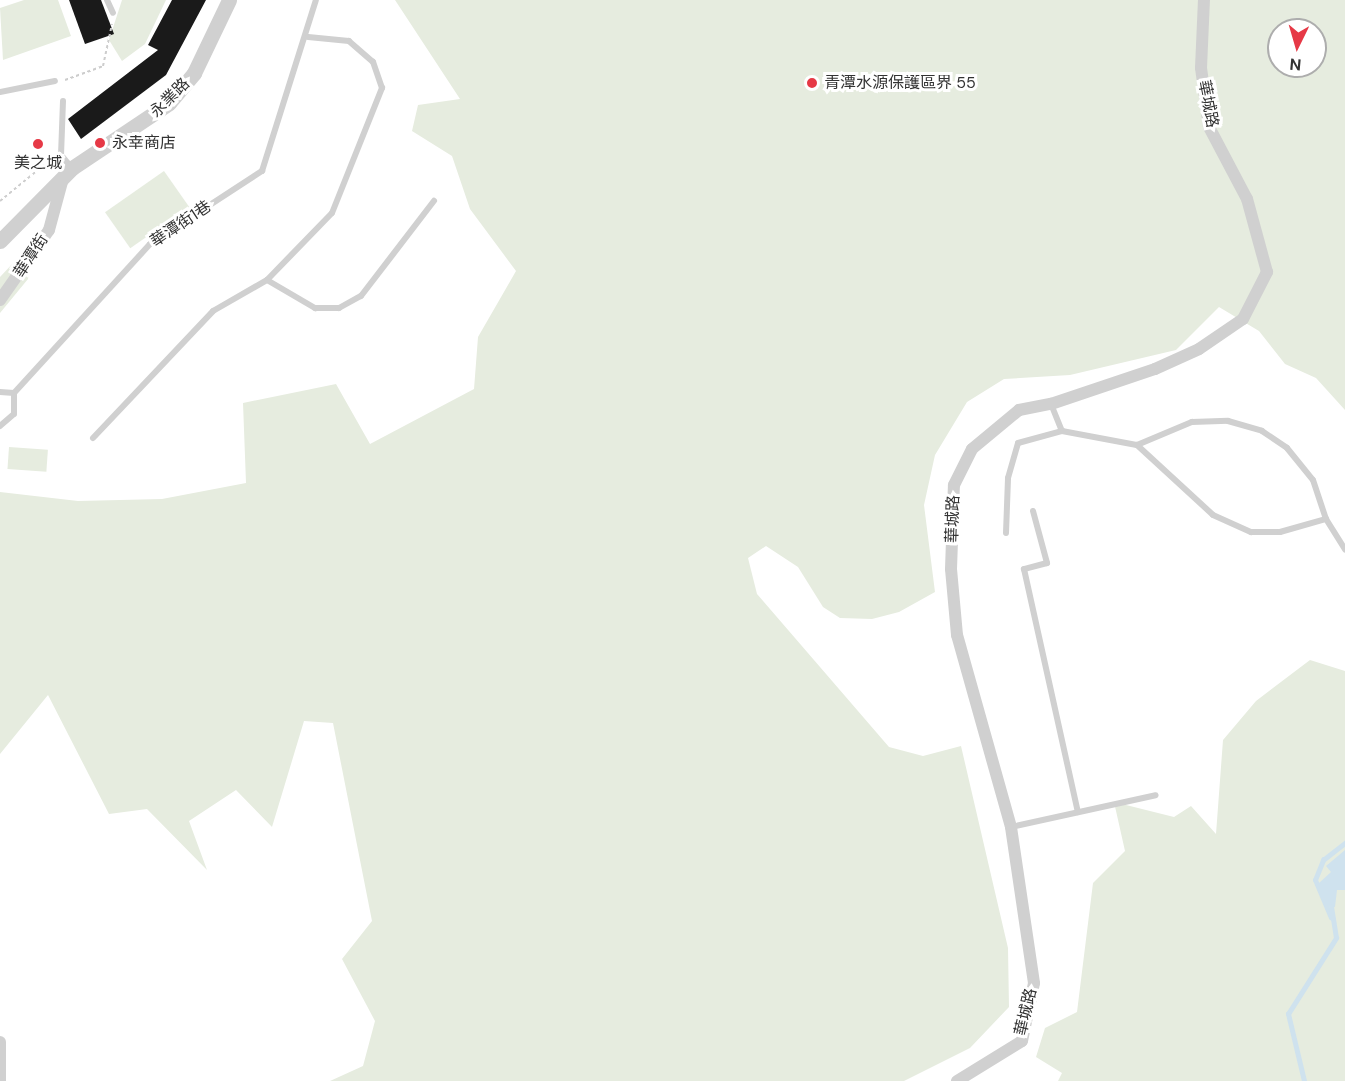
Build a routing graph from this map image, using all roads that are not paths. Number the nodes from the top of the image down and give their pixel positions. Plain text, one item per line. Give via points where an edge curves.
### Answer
1 (107, 0) edge
2 (229, 0) edge
3 (316, 0) edge
4 (1204, 0) edge
5 (113, 13) road end
6 (308, 37) junction
7 (55, 81) road end
8 (0, 93) edge
9 (63, 101) dead end
10 (68, 171) junction
11 (434, 201) dead end
12 (0, 241) edge
13 (267, 280) junction
14 (0, 300) edge
15 (0, 392) edge
16 (14, 393) junction
17 (1051, 404) junction
18 (0, 426) edge
19 (1062, 430) junction
20 (93, 438) dead end
21 (1137, 445) junction
22 (1033, 511) dead end
23 (1326, 519) junction
24 (1006, 533) dead end
25 (1345, 550) edge
26 (1156, 795) dead end
27 (1077, 812) junction
28 (1011, 827) junction
29 (0, 1042) edge
30 (0, 1081) edge
31 (957, 1081) edge

1 - 5 lane
2 - 10 street, 永業路 via 194,73 169,103
3 - 6 lane, 華潭街1巷
4 - 17 street, 華城路 via 1201,68 1209,127 1247,199 1267,272 1243,320 1199,349
6 - 13 lane via 349,41 373,62 382,88 332,213
6 - 16 lane, 華潭街1巷 via 262,171 150,244
7 - 8 lane
9 - 10 lane via 61,155
10 - 12 street, 永業路
10 - 14 street, 華潭街 via 49,230
11 - 13 lane via 361,296 339,308 315,308
13 - 20 lane via 213,311
15 - 16 lane
16 - 18 lane, 華潭街1巷 via 14,414
17 - 19 lane
17 - 28 street, 華城路 via 1019,410 1006,419 972,449 954,485 951,569 957,635
19 - 21 lane
19 - 24 lane via 1018,443 1008,478
21 - 23 lane via 1213,515 1251,532 1280,532
21 - 23 lane via 1192,422 1228,421 1262,431 1287,448 1313,480
22 - 27 lane via 1047,563 1024,569
23 - 25 lane
26 - 27 lane
27 - 28 lane
28 - 31 street, 華城路 via 1030,931 1030,1010 1022,1041
29 - 30 street

